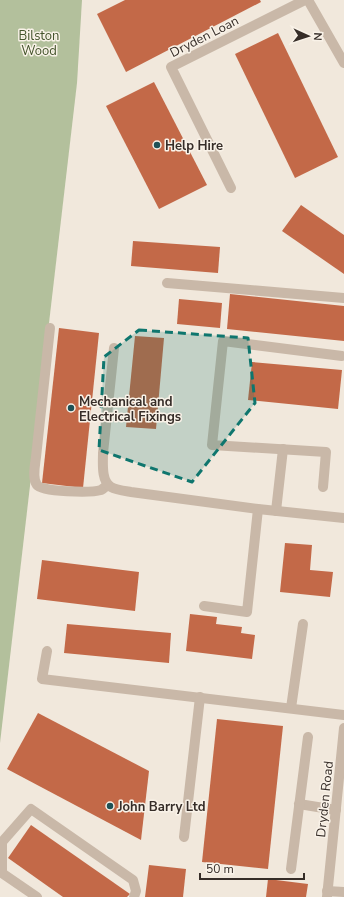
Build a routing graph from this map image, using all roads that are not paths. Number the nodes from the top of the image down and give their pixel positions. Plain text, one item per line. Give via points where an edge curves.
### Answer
1 (305, 0) edge
2 (308, 0) edge
3 (344, 63) edge
4 (231, 188) dead end
5 (167, 283) dead end
6 (344, 298) edge
7 (50, 328) dead end
8 (114, 348) dead end
9 (342, 356) dead end
10 (283, 449) junction
11 (108, 485) junction
12 (323, 487) dead end
13 (258, 509) junction
14 (276, 511) junction
15 (344, 518) edge
16 (204, 606) dead end
17 (302, 624) dead end
18 (47, 651) dead end
19 (200, 697) junction
20 (291, 708) junction
21 (344, 715) edge
22 (344, 728) edge
23 (308, 737) dead end
24 (342, 780) edge
25 (299, 804) junction
26 (336, 810) junction
27 (184, 837) dead end
28 (291, 869) dead end
29 (344, 892) edge
30 (327, 894) edge
31 (37, 897) edge
32 (134, 897) edge

1 - 4 street, Dryden Loan via 171,67
2 - 3 street
5 - 6 street
7 - 11 street via 36,457 36,483 40,488 92,491 102,490
8 - 11 street via 103,453 103,468
9 - 10 street via 223,341 212,445
10 - 12 street via 326,452
10 - 14 street
11 - 13 street via 131,492
13 - 14 street
13 - 16 street via 247,612
14 - 15 street
17 - 20 street
18 - 19 street via 42,679
19 - 20 street
19 - 27 street
20 - 21 street
22 - 24 street, Dryden Road
23 - 25 street
24 - 26 street, Dryden Road
25 - 26 street
25 - 28 street
26 - 30 street, Dryden Road
29 - 30 street
31 - 32 street via 2,872 2,842 31,809 133,880 136,891

